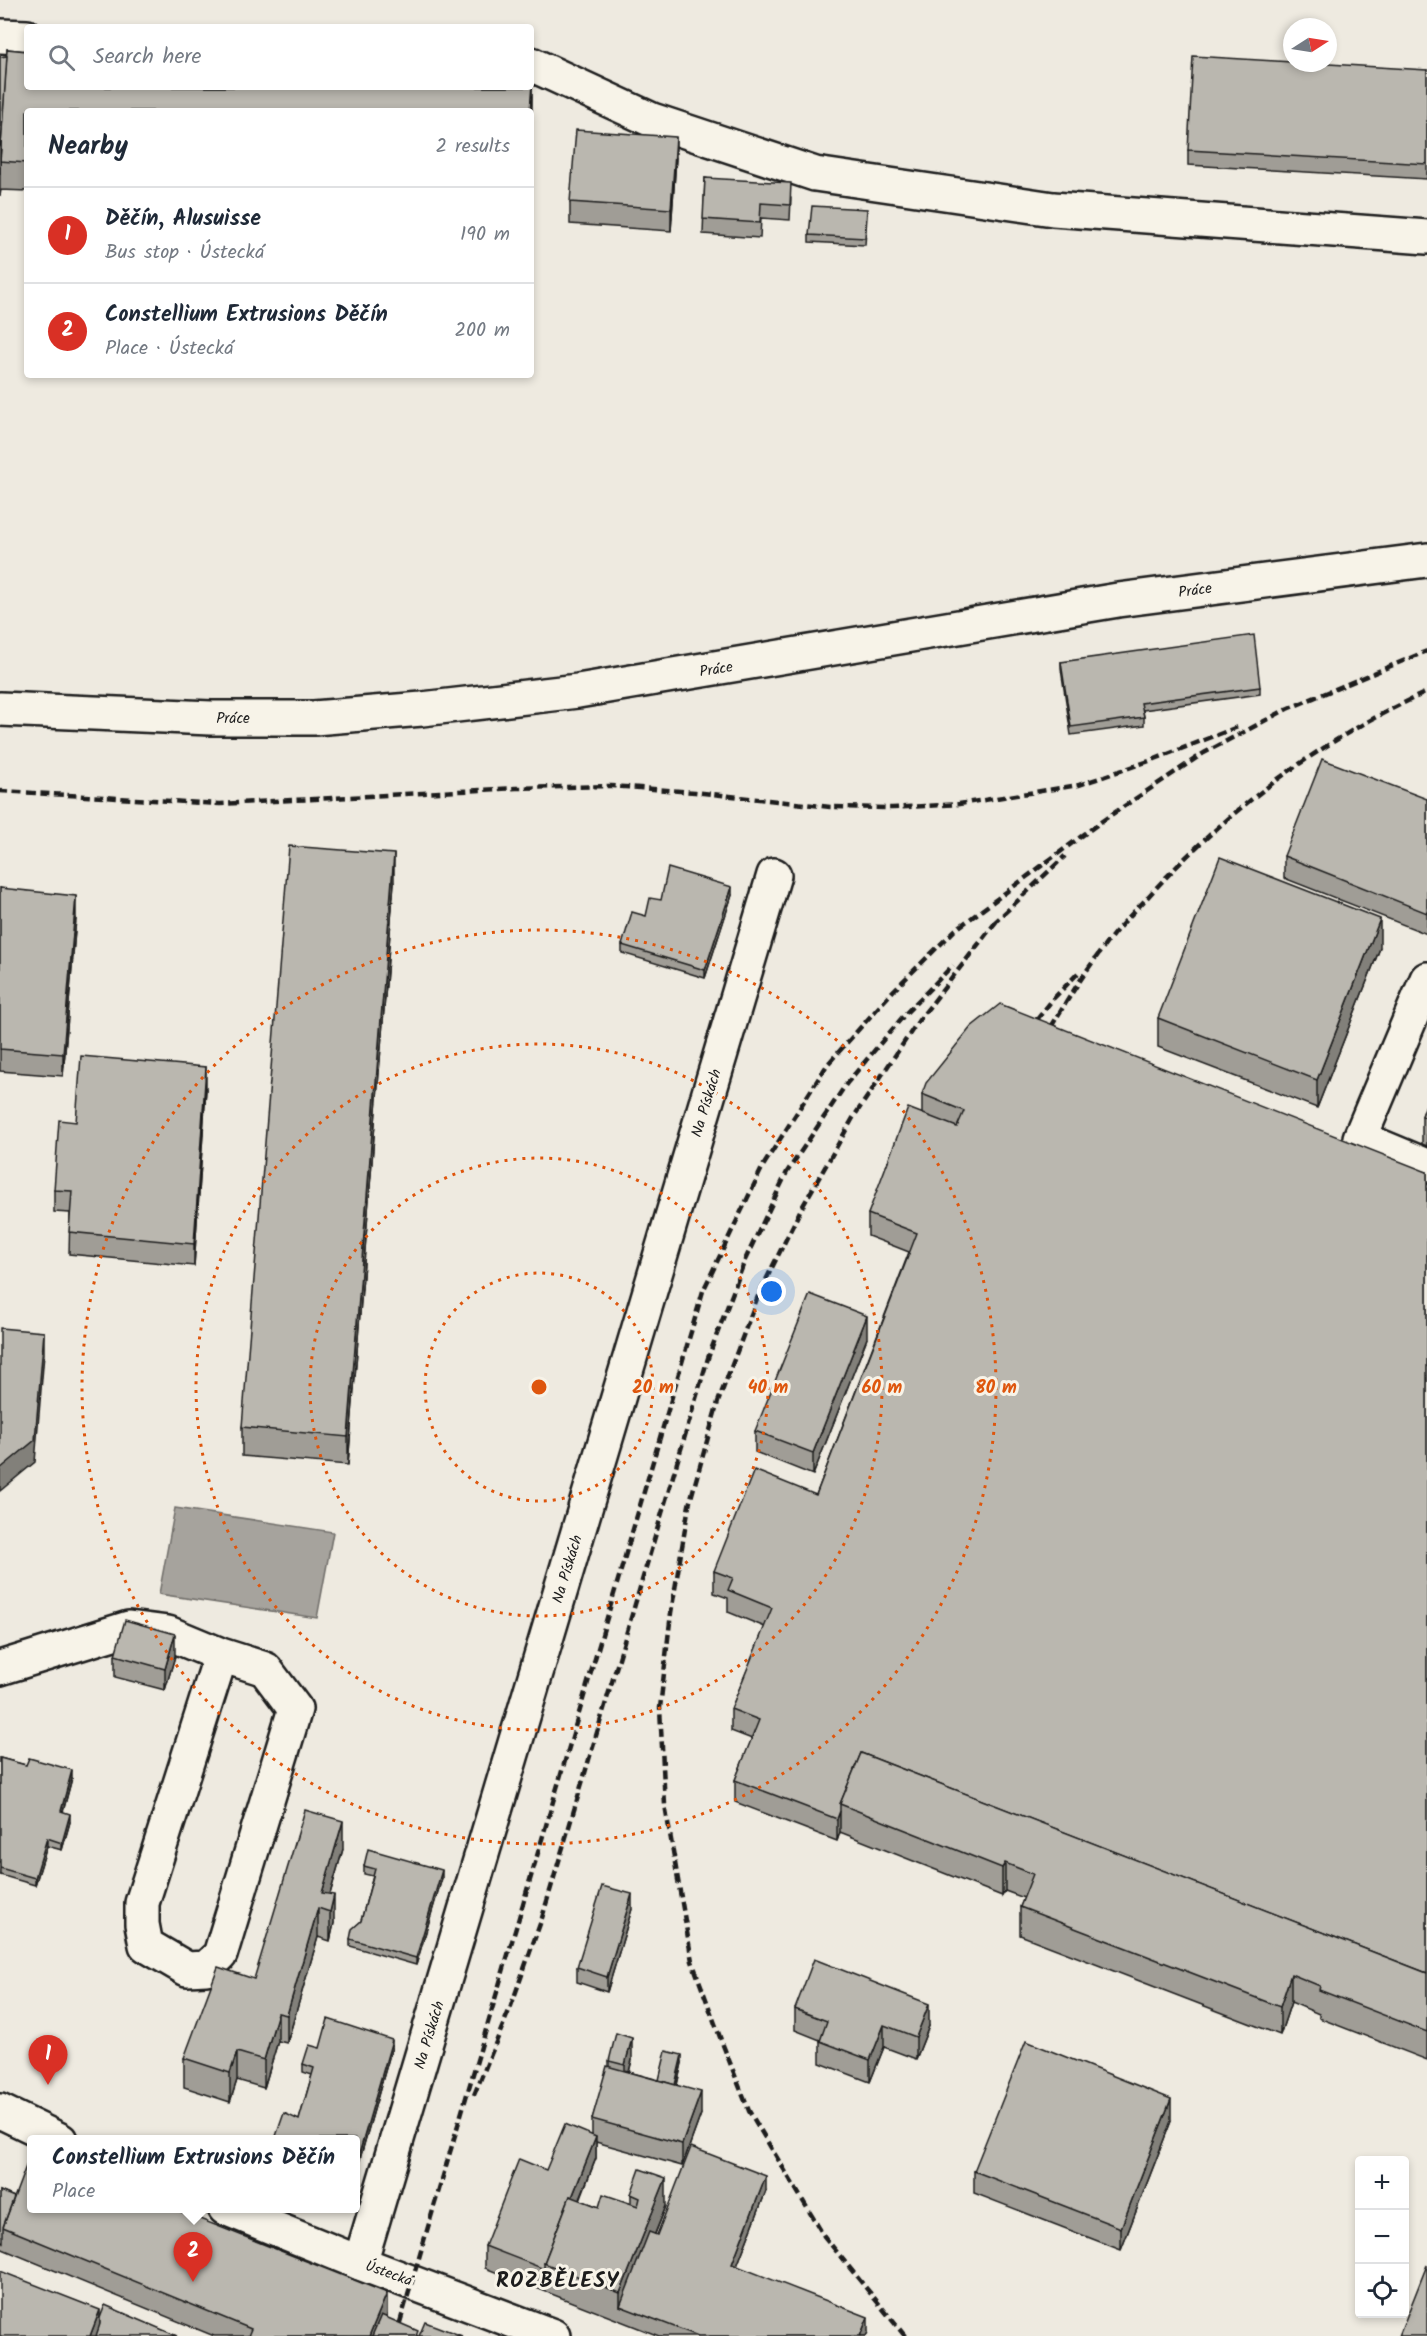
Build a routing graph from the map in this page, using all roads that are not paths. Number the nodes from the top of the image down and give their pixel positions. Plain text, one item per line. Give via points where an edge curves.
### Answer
1 (0, 36) edge
2 (24, 37) edge
3 (534, 65) edge
4 (1427, 237) edge
5 (1427, 560) edge
6 (0, 709) edge
7 (774, 875) dead end
8 (1427, 979) edge
9 (1427, 1166) edge
10 (221, 1655) junction
11 (0, 1668) edge
12 (2, 2119) edge
13 (48, 2135) edge
14 (237, 2213) edge
15 (360, 2263) junction
16 (553, 2336) edge

1 - 2 street
3 - 4 street via 652,120 815,174 1053,209
5 - 6 street, Práce via 1118,600 578,691 422,709 314,718
7 - 15 street, Na Pískách
8 - 9 street via 1360,1138
10 - 10 street via 265,1669 295,1709 220,1955 206,1968 187,1969 146,1946 142,1903
10 - 11 street via 168,1633 129,1628
12 - 13 street
14 - 15 street, Ústecká
15 - 16 street, Ústecká

